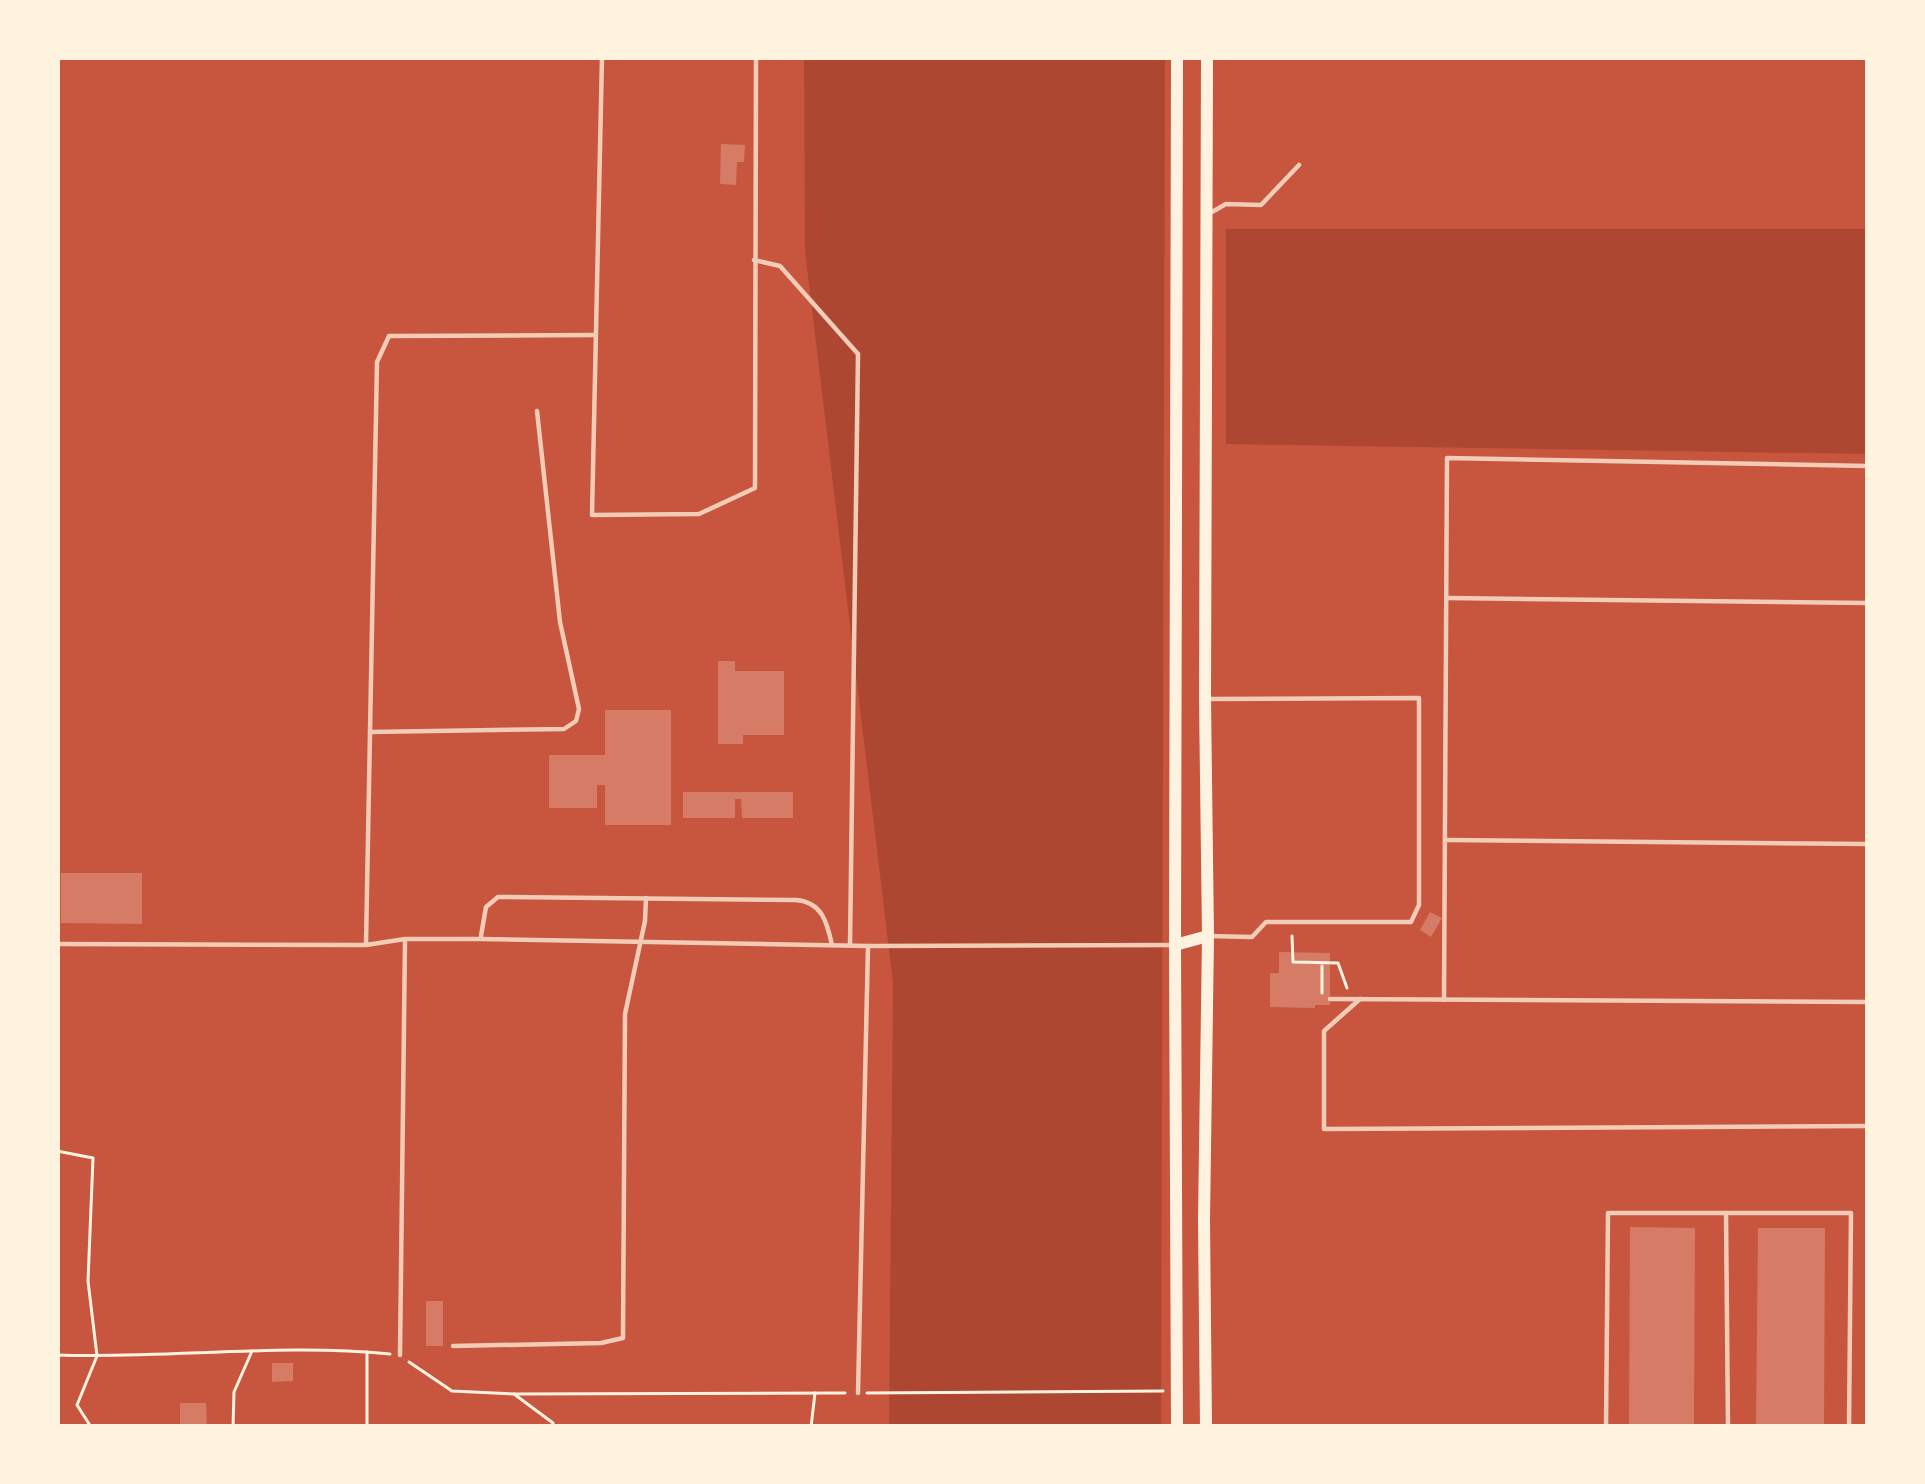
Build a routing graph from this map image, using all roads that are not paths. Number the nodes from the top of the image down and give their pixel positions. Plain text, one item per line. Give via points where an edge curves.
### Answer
1 (602, 57) edge
2 (756, 57) edge
3 (1178, 57) edge
4 (1207, 57) edge
5 (1299, 165) dead end
6 (1177, 215) junction
7 (1207, 215) junction
8 (754, 260) junction
9 (595, 335) junction
10 (537, 411) dead end
11 (1176, 459) junction
12 (1207, 459) junction
13 (1868, 466) edge
14 (1446, 598) junction
15 (1868, 603) edge
16 (1205, 699) junction
17 (1175, 703) junction
18 (370, 732) junction
19 (1445, 840) junction
20 (1868, 844) edge
21 (646, 898) junction
22 (1208, 936) junction
23 (405, 939) junction
24 (481, 939) junction
25 (639, 941) junction
26 (57, 944) edge
27 (366, 945) junction
28 (832, 945) junction
29 (850, 945) junction
30 (1174, 945) junction
31 (868, 946) junction
32 (1330, 999) road end
33 (1356, 999) junction
34 (1444, 1000) junction
35 (1868, 1002) edge
36 (1868, 1126) edge
37 (1726, 1213) junction
38 (1204, 1220) junction
39 (1176, 1221) junction
40 (453, 1346) dead end
41 (400, 1355) road end
42 (858, 1393) dead end
43 (1177, 1427) edge
44 (1206, 1427) edge
45 (1606, 1427) edge
46 (1728, 1427) edge
47 (1849, 1427) edge

1 - 9 lane
2 - 8 lane
3 - 6 main road
4 - 7 main road
5 - 7 lane via 1261,205 1226,204
6 - 7 main road
6 - 11 main road
7 - 12 main road
8 - 9 lane via 754,488 699,514 592,514
8 - 29 lane via 780,266 858,354
9 - 18 lane via 389,336 376,362
10 - 18 lane via 576,721 564,729
11 - 12 main road
11 - 17 main road
12 - 16 main road
13 - 14 lane via 1447,458
14 - 15 lane
14 - 19 lane
16 - 17 main road
16 - 22 main road
16 - 22 lane via 1419,698 1419,905 1411,922 1266,922 1252,937
17 - 30 main road
18 - 27 lane
19 - 20 lane
19 - 34 lane
21 - 24 lane via 498,897 486,907
21 - 25 lane
21 - 28 lane via 808,901 819,908
22 - 30 main road
22 - 38 main road
23 - 24 lane
23 - 27 lane
23 - 41 lane
24 - 25 lane
25 - 28 lane
25 - 40 lane via 626,1014 623,1338
26 - 27 lane
28 - 29 lane
29 - 31 lane
30 - 31 lane
30 - 39 main road
31 - 42 lane
32 - 33 lane
33 - 34 lane
33 - 36 lane via 1324,1031 1324,1129
34 - 35 lane
37 - 45 lane via 1607,1214
37 - 46 lane
37 - 47 lane via 1851,1213
38 - 39 main road
38 - 44 main road
39 - 43 main road

